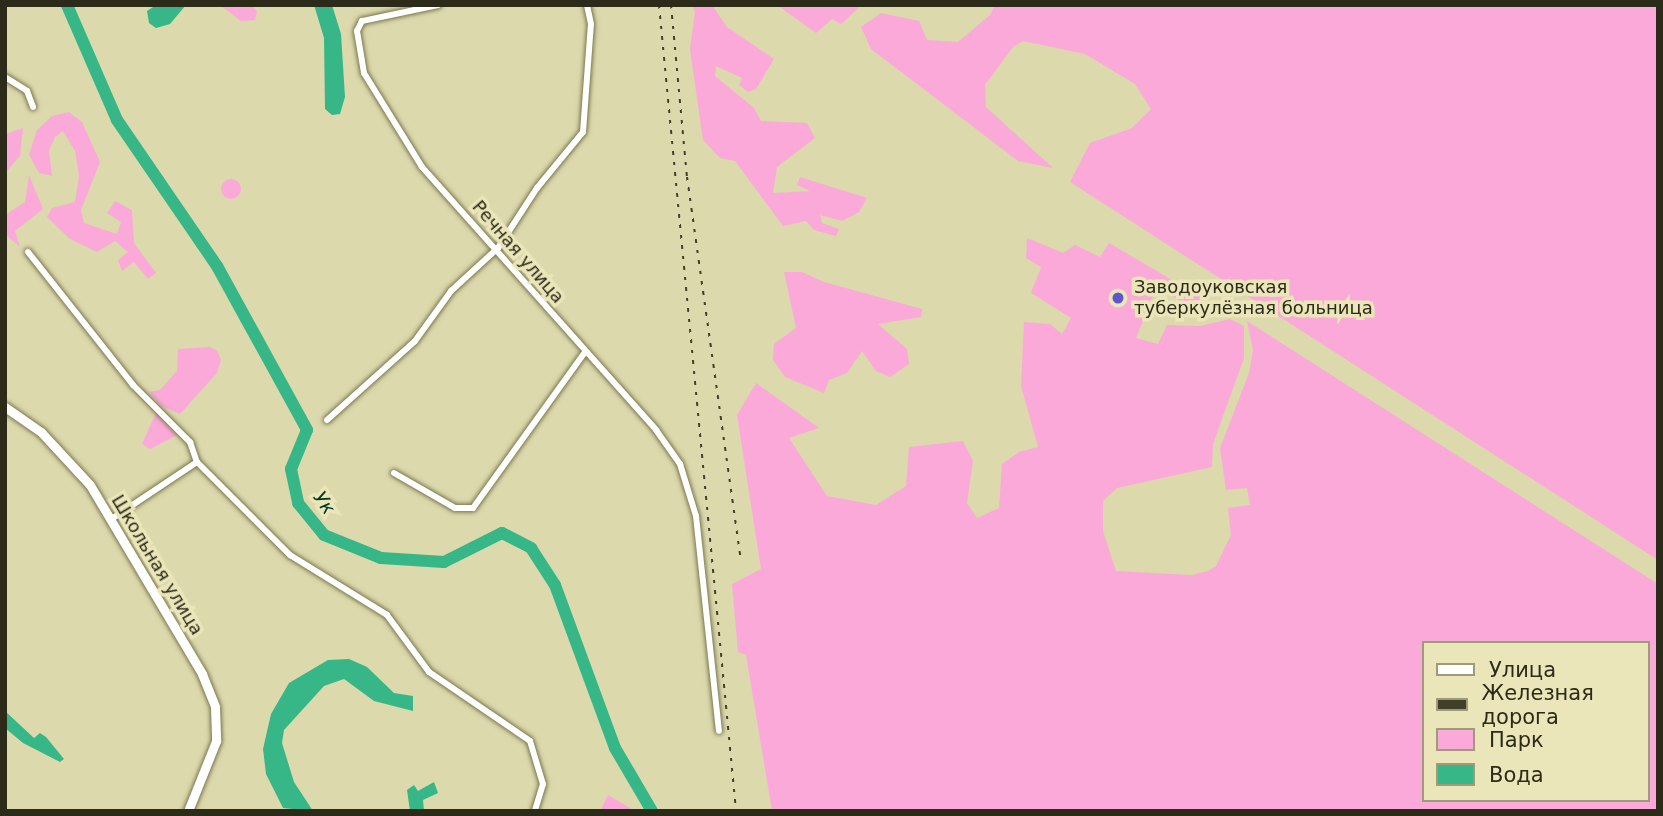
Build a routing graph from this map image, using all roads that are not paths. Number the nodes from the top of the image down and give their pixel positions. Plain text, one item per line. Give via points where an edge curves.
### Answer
1 (438, 5) edge
2 (587, 5) edge
3 (5, 77) edge
4 (33, 107) dead end
5 (498, 248) junction
6 (28, 252) dead end
7 (585, 352) junction
8 (5, 407) edge
9 (327, 420) dead end
10 (197, 463) junction
11 (394, 473) dead end
12 (113, 518) junction
13 (719, 731) dead end
14 (188, 811) edge
15 (535, 811) edge

1 - 5 street, Речная улица via 362,21 358,31 365,73 422,167
2 - 5 street via 591,24 583,132 537,188
3 - 4 street via 27,91
5 - 7 street, Речная улица
5 - 9 street via 451,290 415,341
6 - 10 street via 133,385 190,442
7 - 11 street via 473,508 455,508
7 - 13 street, Речная улица via 656,430 680,464 689,487
8 - 12 street, Школьная улица via 41,432
10 - 12 street
10 - 15 street via 290,555 387,615 429,671 530,741 543,784
12 - 14 street, Школьная улица via 202,674 215,707 216,741

